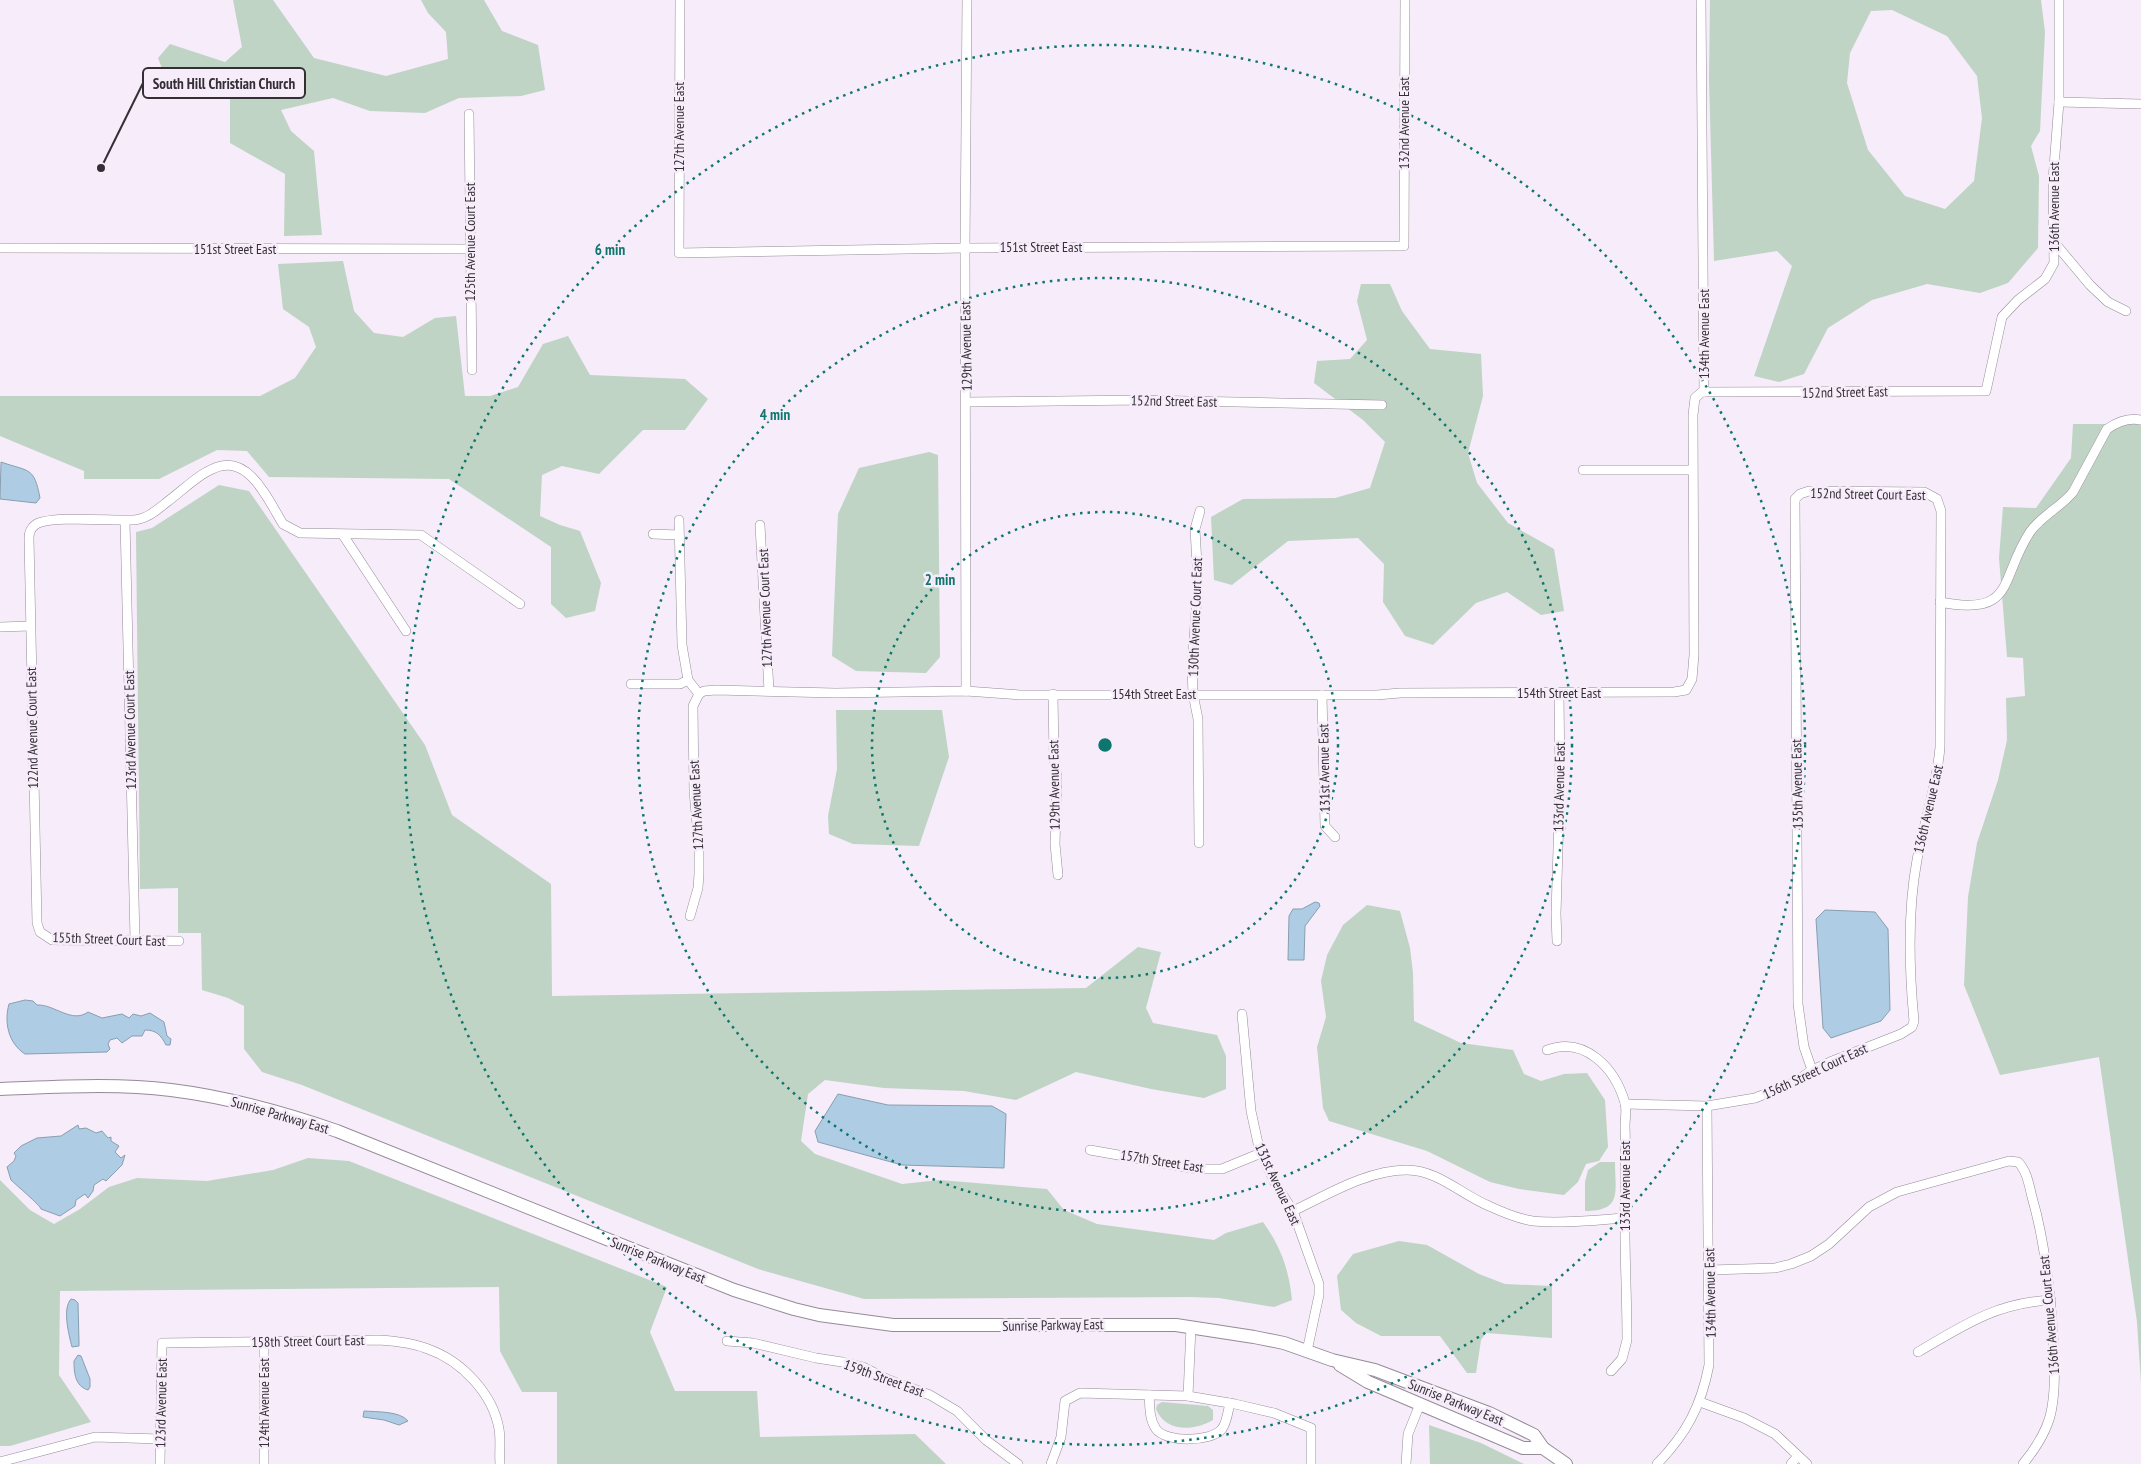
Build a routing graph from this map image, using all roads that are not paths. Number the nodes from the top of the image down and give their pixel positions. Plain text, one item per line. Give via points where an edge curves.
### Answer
1 (680, 0) edge
2 (967, 0) edge
3 (1405, 0) edge
4 (1701, 0) edge
5 (2059, 0) edge
6 (2058, 102) junction
7 (2141, 104) edge
8 (469, 114) dead end
9 (2054, 241) junction
10 (1404, 246) joint
11 (0, 248) edge
12 (965, 248) junction
13 (470, 249) junction
14 (679, 253) joint
15 (2126, 311) dead end
16 (472, 370) dead end
17 (1986, 391) joint
18 (1704, 392) junction
19 (966, 402) junction
20 (1382, 404) dead end
21 (2141, 420) edge
22 (1583, 470) dead end
23 (1692, 470) junction
24 (1796, 497) joint
25 (1938, 500) joint
26 (1200, 511) dead end
27 (679, 520) dead end
28 (125, 521) junction
29 (760, 525) dead end
30 (653, 534) dead end
31 (343, 535) junction
32 (679, 535) junction
33 (1940, 602) junction
34 (520, 604) dead end
35 (30, 626) junction
36 (0, 627) edge
37 (406, 631) dead end
38 (688, 680) junction
39 (632, 684) dead end
40 (1686, 690) joint
41 (769, 691) junction
42 (966, 691) junction
43 (1559, 693) junction
44 (699, 694) junction
45 (1053, 694) junction
46 (1193, 694) junction
47 (1322, 696) junction
48 (1335, 837) dead end
49 (1199, 843) dead end
50 (1058, 875) dead end
51 (690, 916) dead end
52 (40, 932) joint
53 (135, 939) junction
54 (179, 941) dead end
55 (1557, 941) dead end
56 (1242, 1014) dead end
57 (1912, 1027) joint
58 (1547, 1050) dead end
59 (1812, 1070) junction
60 (0, 1089) edge
61 (1625, 1104) junction
62 (1707, 1106) junction
63 (1090, 1150) dead end
64 (1261, 1153) junction
65 (1292, 1211) junction
66 (1624, 1218) junction
67 (1710, 1270) junction
68 (2051, 1300) junction
69 (1191, 1327) junction
70 (264, 1341) junction
71 (727, 1341) dead end
72 (162, 1343) joint
73 (1307, 1351) junction
74 (1918, 1352) dead end
75 (1332, 1360) junction
76 (1611, 1371) dead end
77 (1149, 1395) junction
78 (1188, 1396) junction
79 (1700, 1402) junction
80 (1230, 1403) junction
81 (1420, 1404) junction
82 (160, 1439) junction
83 (1543, 1448) junction
84 (1798, 1456) junction
85 (0, 1462) edge
86 (160, 1464) edge
87 (264, 1464) edge
88 (500, 1464) edge
89 (1018, 1464) edge
90 (1051, 1464) edge
91 (1311, 1464) edge
92 (1406, 1464) edge
93 (1566, 1464) edge
94 (1657, 1464) edge
95 (1791, 1464) edge
96 (1808, 1464) edge
97 (2023, 1464) edge

1 - 14 street, 127th Avenue East
2 - 12 street, 129th Avenue East
3 - 10 street, 132nd Avenue East
4 - 18 street, 134th Avenue East
5 - 6 street, 136th Avenue East
6 - 7 street
6 - 9 street, 136th Avenue East via 2053,180
8 - 13 street, 125th Avenue Court East
9 - 15 street via 2090,286 2108,302
9 - 17 street, 136th Avenue East via 2054,263 2050,273 2002,318
10 - 12 street, 151st Street East
11 - 13 street, 151st Street East
12 - 14 street, 151st Street East
12 - 19 street, 129th Avenue East
13 - 16 street, 125th Avenue Court East
17 - 18 street, 152nd Street East
18 - 23 street, 134th Avenue East via 1698,394 1694,403
19 - 20 street, 152nd Street East via 1141,400
19 - 42 street, 129th Avenue East
21 - 33 street via 2115,423 2107,429 2072,492 2032,530 1998,595 1991,601 1963,606
22 - 23 street
23 - 40 street, 134th Avenue East via 1694,655 1692,679
24 - 25 street, 152nd Street Court East via 1809,491 1924,492
24 - 59 street, 135th Avenue East via 1798,1004 1804,1047
25 - 33 street, 136th Avenue East via 1941,511
26 - 46 street, 130th Avenue Court East via 1196,529 1198,582
27 - 32 street
28 - 31 street via 144,518 207,471 228,465 237,466 253,478 283,524 290,529 300,533
28 - 35 street, 122nd Avenue Court East via 48,520 35,524 29,532
28 - 53 street, 123rd Avenue Court East
29 - 41 street, 127th Avenue Court East
30 - 32 street
31 - 34 street via 422,535
31 - 37 street
32 - 38 street via 682,645
33 - 57 street, 136th Avenue East via 1940,747 1936,781 1913,886 1910,939
35 - 36 street
35 - 52 street, 122nd Avenue Court East via 36,923
38 - 39 street via 680,684
38 - 44 street
40 - 43 street, 154th Street East
41 - 42 street, 154th Street East
41 - 44 street, 154th Street East via 716,690
42 - 45 street, 154th Street East
43 - 47 street, 154th Street East
43 - 55 street, 133rd Avenue East
44 - 51 street, 127th Avenue East via 693,706 699,874
45 - 46 street, 154th Street East
45 - 50 street, 129th Avenue East
46 - 47 street, 154th Street East
46 - 49 street, 130th Avenue Court East via 1198,719
47 - 48 street, 131st Avenue East via 1325,826
52 - 53 street, 155th Street Court East via 52,940
53 - 54 street, 155th Street Court East
56 - 64 street, 131st Avenue East via 1251,1111
57 - 59 street, 156th Street Court East
58 - 61 street, 133rd Avenue East via 1560,1045 1591,1053 1614,1079
59 - 62 street, 156th Street Court East via 1768,1094
60 - 69 street, Sunrise Parkway East via 156,1089 243,1102 289,1114 734,1290 820,1315 918,1326 1111,1324
61 - 62 street, 156th Street Court East
61 - 66 street, 133rd Avenue East
62 - 67 street, 134th Avenue East
63 - 64 street, 157th Street East via 1197,1169 1222,1168
64 - 65 street, 131st Avenue East
65 - 66 street via 1364,1178 1407,1170 1431,1174 1488,1206 1532,1221
65 - 73 street, 131st Avenue East via 1319,1284
66 - 76 street, 133rd Avenue East via 1627,1340 1622,1359
67 - 68 street, 136th Avenue Court East via 1775,1268 1791,1264 1811,1256 1869,1207 1897,1192 2009,1161 2018,1162 2025,1172 2038,1217
67 - 79 street, 134th Avenue East via 1709,1365
68 - 74 street via 2024,1303 1988,1313
68 - 97 street, 136th Avenue Court East via 2055,1380 2052,1410 2045,1430
69 - 73 street, Sunrise Parkway East via 1254,1337
69 - 78 street
70 - 72 street, 158th Street Court East
70 - 87 street, 124th Avenue East
70 - 88 street, 158th Street Court East via 379,1340 430,1349 468,1373 489,1401 499,1430
71 - 89 street, 159th Street East via 753,1343 842,1362 930,1395 958,1411 986,1440
72 - 82 street, 123rd Avenue East
73 - 75 street, Sunrise Parkway East
75 - 81 street, Sunrise Parkway East via 1368,1382
75 - 83 street, Sunrise Parkway East via 1375,1370 1489,1413 1534,1435
77 - 78 street
77 - 80 street via 1150,1415 1157,1431 1184,1439 1206,1437 1217,1432 1226,1420
77 - 90 street via 1080,1393 1068,1399 1061,1437
78 - 80 street
79 - 84 street via 1762,1426
79 - 94 street, 134th Avenue East via 1692,1419
80 - 91 street via 1274,1413 1311,1428
81 - 83 street, Sunrise Parkway East via 1523,1448
81 - 92 street via 1408,1434
82 - 85 street via 95,1437
82 - 86 street, 123rd Avenue East
83 - 93 street, Sunrise Parkway East
84 - 95 street
84 - 96 street

